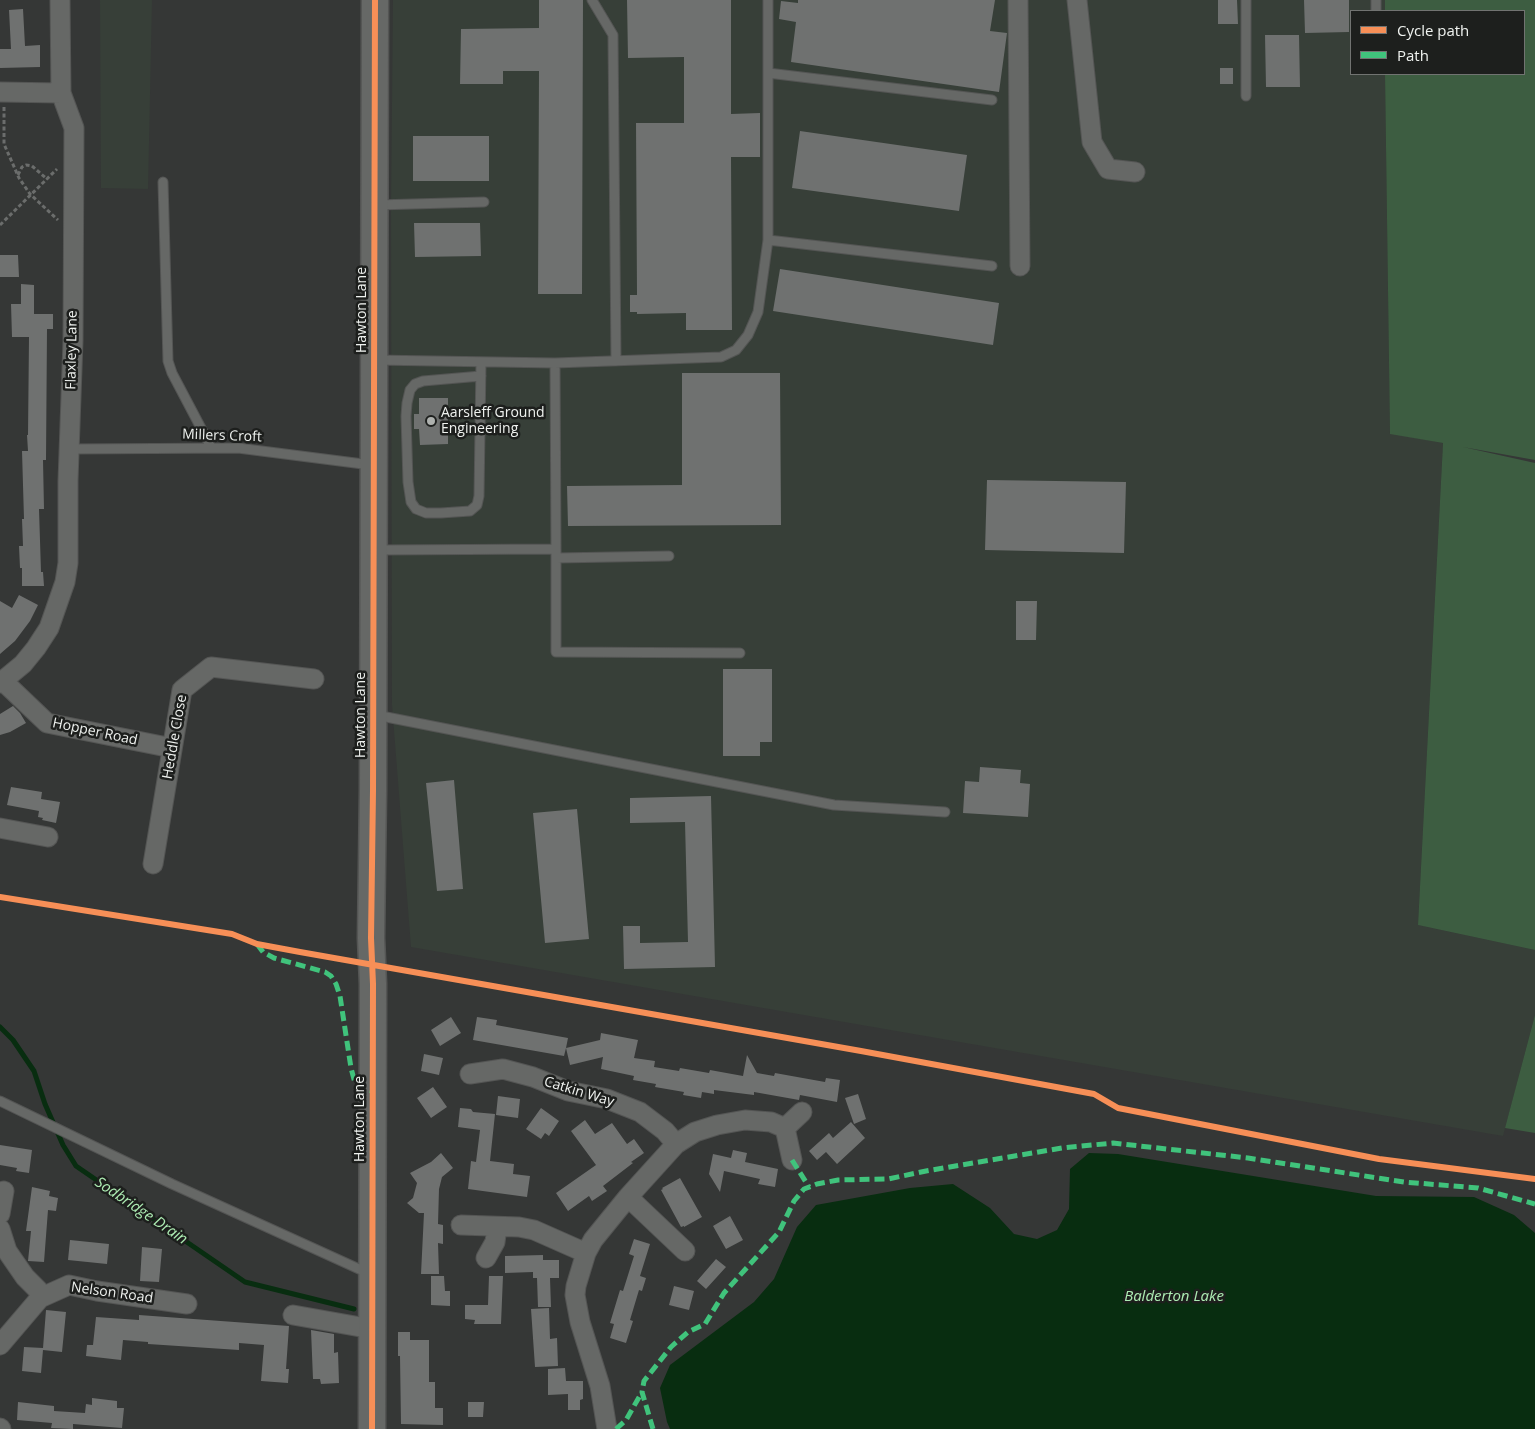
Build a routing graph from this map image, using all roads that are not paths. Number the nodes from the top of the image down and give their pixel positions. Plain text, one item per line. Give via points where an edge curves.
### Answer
1 (60, 0) edge
2 (375, 0) edge
3 (592, 0) edge
4 (768, 0) edge
5 (1018, 0) edge
6 (1077, 0) edge
7 (1246, 0) edge
8 (768, 73) junction
9 (2, 92) edge
10 (61, 93) junction
11 (1246, 96) dead end
12 (992, 100) dead end
13 (1135, 172) dead end
14 (163, 182) dead end
15 (484, 202) dead end
16 (374, 205) junction
17 (768, 240) junction
18 (992, 266) dead end
19 (1020, 266) dead end
20 (374, 360) junction
21 (616, 361) junction
22 (481, 362) junction
23 (555, 363) junction
24 (481, 376) junction
25 (211, 447) junction
26 (69, 449) junction
27 (374, 465) junction
28 (374, 550) junction
29 (556, 554) junction
30 (669, 556) dead end
31 (740, 652) dead end
32 (314, 679) dead end
33 (2, 682) edge
34 (374, 714) junction
35 (172, 748) junction
36 (945, 812) dead end
37 (0, 828) edge
38 (48, 836) dead end
39 (153, 864) dead end
40 (470, 1074) dead end
41 (0, 1101) edge
42 (802, 1112) dead end
43 (785, 1128) junction
44 (676, 1144) junction
45 (792, 1160) dead end
46 (4, 1191) dead end
47 (628, 1197) junction
48 (0, 1214) edge
49 (461, 1225) dead end
50 (497, 1227) junction
51 (0, 1229) edge
52 (685, 1251) dead end
53 (586, 1253) junction
54 (486, 1258) dead end
55 (372, 1275) junction
56 (40, 1298) junction
57 (188, 1304) dead end
58 (293, 1316) dead end
59 (372, 1329) junction
60 (0, 1345) edge
61 (372, 1429) edge
62 (607, 1429) edge

1 - 10 street, Flaxley Lane
2 - 16 street, Hawton Lane
3 - 21 lane via 613,35
4 - 8 lane
5 - 19 street
6 - 13 street via 1092,142 1108,169
7 - 11 lane
8 - 12 lane
8 - 17 lane
9 - 10 street
10 - 26 street, Flaxley Lane via 74,128
14 - 25 lane via 168,361
15 - 16 lane
16 - 20 street, Hawton Lane
17 - 18 lane
17 - 21 lane via 758,312 748,335 736,350 721,357
20 - 22 lane
20 - 27 street, Hawton Lane
21 - 23 lane
22 - 23 lane
22 - 24 lane
23 - 29 lane
24 - 24 lane via 477,505 470,511 451,513 426,513 416,509 411,502 408,482 406,416 410,390 423,381
25 - 26 lane, Millers Croft
25 - 27 lane, Millers Croft
26 - 33 street, Flaxley Lane via 65,582 49,628 36,648
27 - 28 street, Hawton Lane
28 - 29 lane
28 - 34 street, Hawton Lane
29 - 30 lane
29 - 31 lane via 556,652
32 - 35 street, Heddle Close via 211,667 182,690
33 - 35 street, Hopper Road via 47,723
34 - 36 lane via 834,805
34 - 55 street, Hawton Lane
35 - 39 street, Heddle Close
37 - 38 street
40 - 44 street, Catkin Way via 503,1069 568,1091 606,1099 640,1112
41 - 55 lane
42 - 43 street
43 - 44 street via 772,1122 745,1120 695,1132
43 - 45 street
44 - 47 street
46 - 48 street
47 - 52 street
47 - 53 street via 599,1231
49 - 50 street
50 - 53 street via 534,1230
50 - 54 street via 495,1242
51 - 56 street via 7,1251 25,1278 38,1290
53 - 62 street via 576,1286 576,1302 600,1386
55 - 59 street, Hawton Lane
56 - 57 street, Nelson Road via 69,1285
56 - 60 street, Nelson Road
58 - 59 street
59 - 61 street, Hawton Lane

